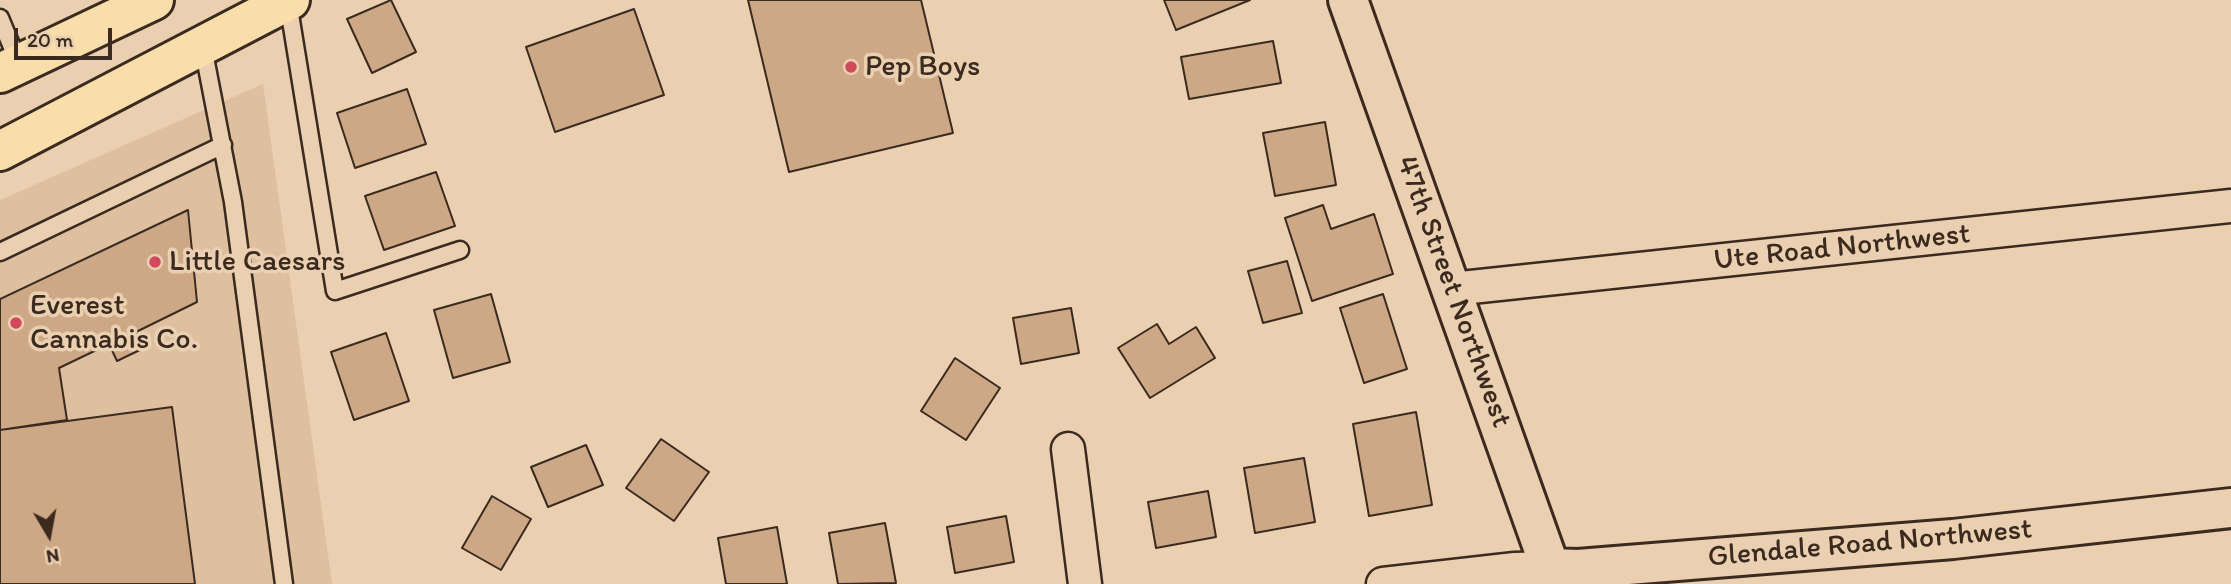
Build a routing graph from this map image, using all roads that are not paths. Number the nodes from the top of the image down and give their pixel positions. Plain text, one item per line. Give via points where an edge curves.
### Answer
1 (154, 0) edge
2 (1348, 0) edge
3 (289, 1) edge
4 (0, 19) edge
5 (203, 46) junction
6 (9, 68) edge
7 (222, 145) junction
8 (0, 151) edge
9 (2231, 206) edge
10 (460, 250) dead end
11 (0, 252) edge
12 (1452, 289) junction
13 (1068, 449) dead end
14 (2231, 508) edge
15 (1554, 576) edge
16 (284, 584) edge
17 (1085, 584) edge
18 (1383, 584) edge

1 - 6 main road
2 - 12 street, 47th Street Northwest
3 - 5 main road
3 - 10 lane via 335,291
4 - 6 lane
5 - 7 lane
5 - 8 main road
7 - 11 lane
7 - 16 lane
9 - 12 street, Ute Road Northwest
12 - 15 street, 47th Street Northwest
13 - 17 street
14 - 15 street, Glendale Road Northwest via 1939,540 1578,569
15 - 18 street, Glendale Road Northwest via 1515,569

